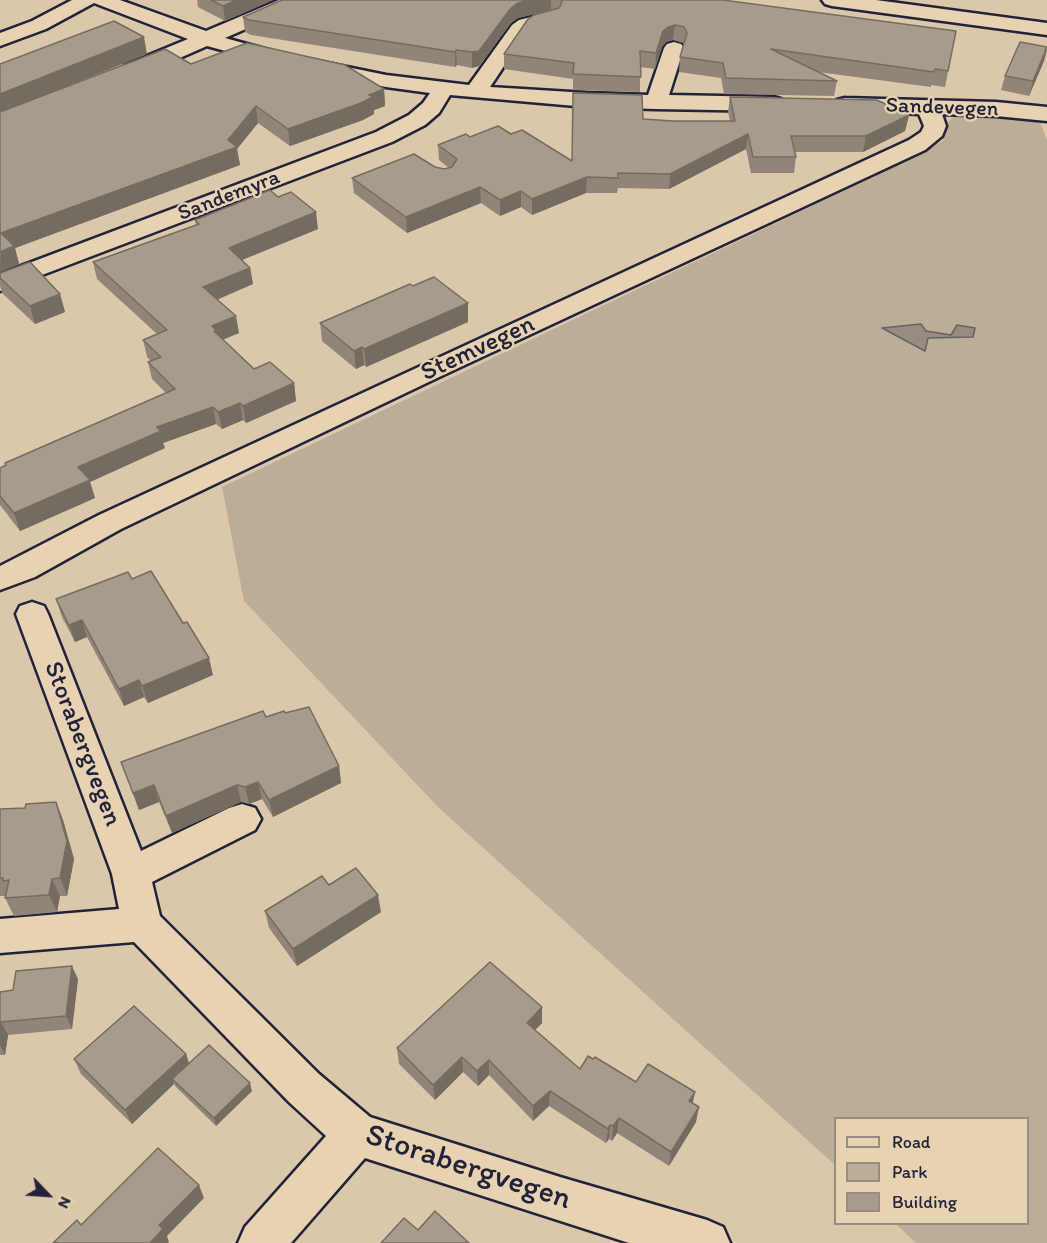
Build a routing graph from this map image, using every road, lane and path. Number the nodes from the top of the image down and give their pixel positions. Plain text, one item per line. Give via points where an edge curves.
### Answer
1 (87, 0) edge
2 (102, 0) edge
3 (296, 0) edge
4 (832, 0) edge
5 (550, 18) edge
6 (0, 22) edge
7 (39, 24) junction
8 (1047, 29) edge
9 (207, 39) junction
10 (0, 40) edge
11 (674, 48) dead end
12 (110, 80) edge
13 (444, 89) junction
14 (474, 92) junction
15 (656, 102) junction
16 (795, 105) edge
17 (830, 105) edge
18 (928, 107) junction
19 (1047, 114) edge
20 (384, 137) junction
21 (404, 150) dead end
22 (0, 283) edge
23 (0, 579) edge
24 (32, 614) dead end
25 (242, 819) dead end
26 (131, 874) junction
27 (142, 924) junction
28 (0, 936) edge
29 (357, 1134) junction
30 (261, 1243) edge
31 (707, 1243) edge

1 - 7 street
2 - 9 street
3 - 9 street
4 - 8 street
5 - 14 street via 519,29
6 - 7 street via 30,27
7 - 10 street
9 - 12 street
9 - 13 street via 323,69
11 - 15 street
13 - 14 street
13 - 20 street, Sandemyra via 417,120
14 - 15 street
15 - 16 street
17 - 18 street, Sandevegen
18 - 19 street, Sandevegen
18 - 23 street, Stemvegen via 935,126 931,136 917,145 384,392 110,522
20 - 21 street
20 - 22 street, Sandemyra
24 - 26 street, Storabergvegen
25 - 26 street
26 - 27 street, Storabergvegen
27 - 28 street
27 - 29 street, Storabergvegen via 304,1088
29 - 30 street
29 - 31 street, Storabergvegen

